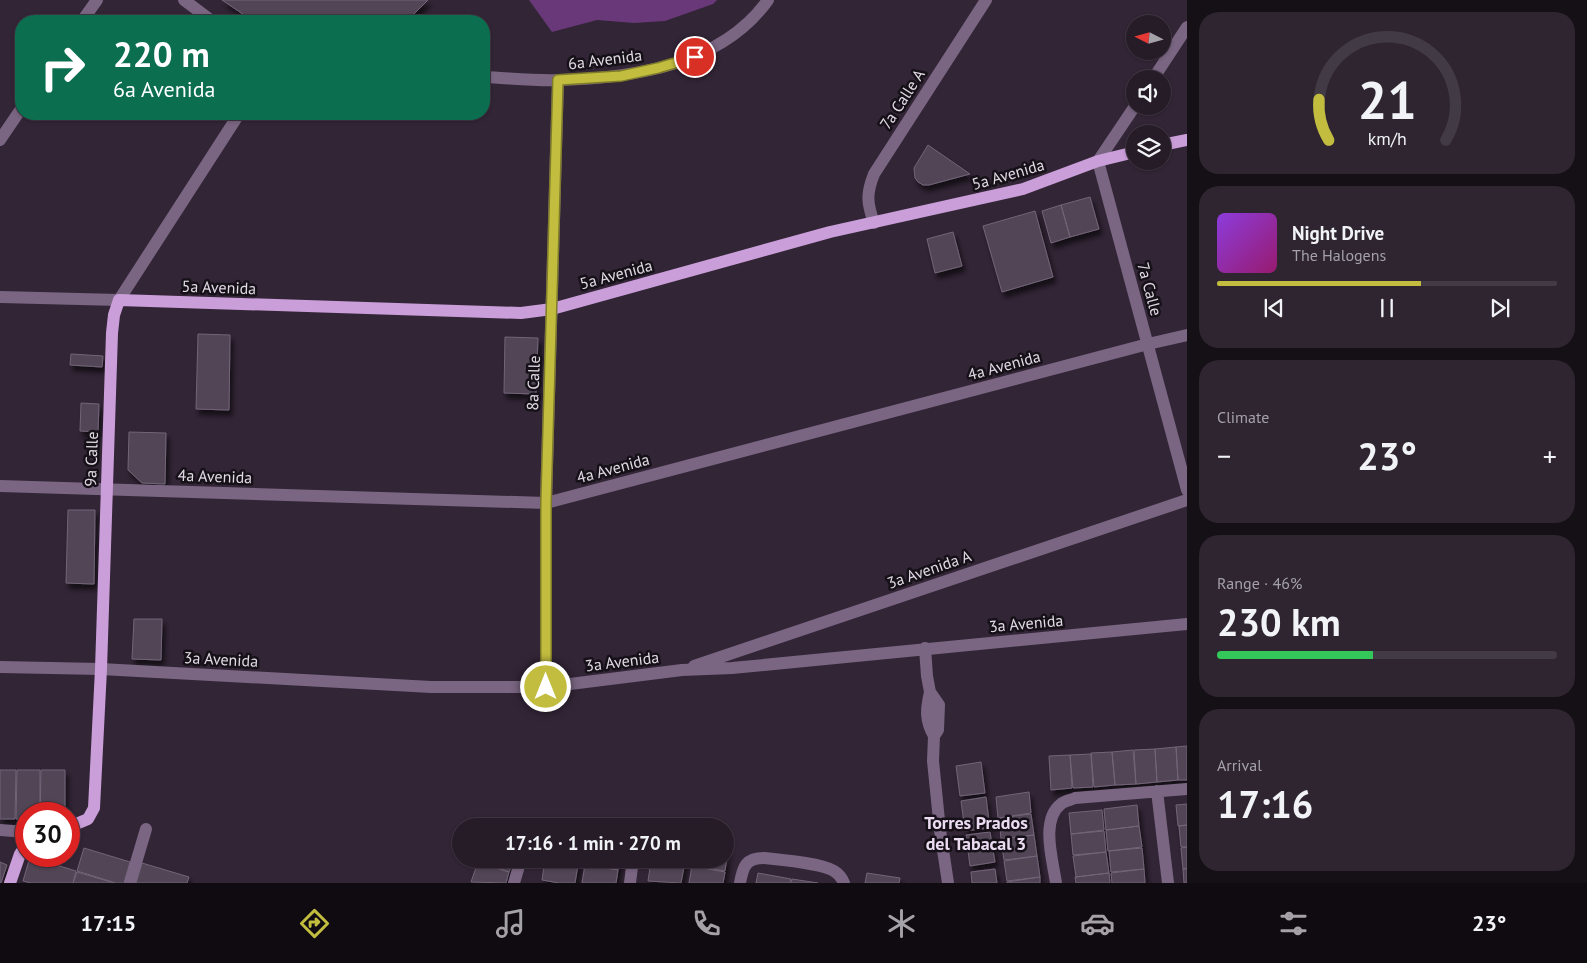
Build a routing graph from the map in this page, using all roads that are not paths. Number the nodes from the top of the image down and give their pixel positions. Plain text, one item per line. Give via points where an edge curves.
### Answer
1 (97, 0) edge
2 (184, 0) edge
3 (768, 0) edge
4 (986, 0) edge
5 (86, 15) edge
6 (204, 15) edge
7 (1187, 27) edge
8 (1159, 70) edge
9 (490, 77) edge
10 (558, 80) junction
11 (1129, 115) edge
12 (15, 118) edge
13 (235, 120) edge
14 (0, 140) edge
15 (1187, 140) edge
16 (1171, 144) edge
17 (1126, 154) edge
18 (1098, 161) junction
19 (874, 223) junction
20 (0, 297) edge
21 (119, 300) junction
22 (552, 309) junction
23 (1187, 335) edge
24 (1148, 344) junction
25 (0, 486) edge
26 (106, 489) junction
27 (1187, 490) edge
28 (1187, 500) edge
29 (546, 502) junction
30 (1187, 624) edge
31 (925, 648) junction
32 (0, 667) edge
33 (101, 669) junction
34 (682, 670) junction
35 (546, 687) junction
36 (1187, 789) edge
37 (1157, 791) junction
38 (80, 822) edge
39 (146, 829) dead end
40 (0, 830) edge
41 (15, 831) edge
42 (16, 867) edge
43 (518, 868) edge
44 (632, 868) edge
45 (10, 883) edge
46 (130, 883) edge
47 (514, 883) edge
48 (630, 883) edge
49 (740, 883) edge
50 (844, 883) edge
51 (948, 883) edge
52 (1056, 883) edge
53 (1168, 883) edge

1 - 5 street
2 - 6 street
3 - 10 street, 6a Avenida via 739,31 695,57 621,76
4 - 19 street, 7a Calle A via 874,174 868,189 868,206
7 - 8 street
9 - 10 street, 6a Avenida
10 - 22 street, 8a Calle
11 - 18 street
12 - 14 street
13 - 21 street, 9a Calle
15 - 16 main road
17 - 18 main road, 5a Avenida
18 - 19 main road, 5a Avenida via 1023,189
18 - 24 street, 7a Calle
19 - 22 main road, 5a Avenida via 830,232
20 - 21 street, 5a Avenida
21 - 22 main road, 5a Avenida via 521,313
21 - 26 main road, 9a Calle via 112,333
22 - 29 street, 8a Calle
23 - 24 street, 4a Avenida
24 - 27 street, 7a Calle
24 - 29 street, 4a Avenida
25 - 26 street, 4a Avenida
26 - 29 street, 4a Avenida
26 - 33 main road, 9a Calle
28 - 34 street, 3a Avenida A
29 - 35 street, 8a Calle
30 - 31 street, 3a Avenida
31 - 34 street, 3a Avenida via 732,668
31 - 51 street via 932,694 926,709 927,720 934,736 940,830
32 - 33 street, 3a Avenida
33 - 35 street, 3a Avenida via 431,687
33 - 38 main road, 9a Calle via 94,808 88,819
34 - 35 street, 3a Avenida
36 - 37 street
37 - 52 street via 1075,798 1061,804 1049,826
37 - 53 street
39 - 46 street
40 - 41 street
42 - 45 main road
43 - 47 street
44 - 48 street
49 - 50 street via 748,862 764,858 822,867 834,871

